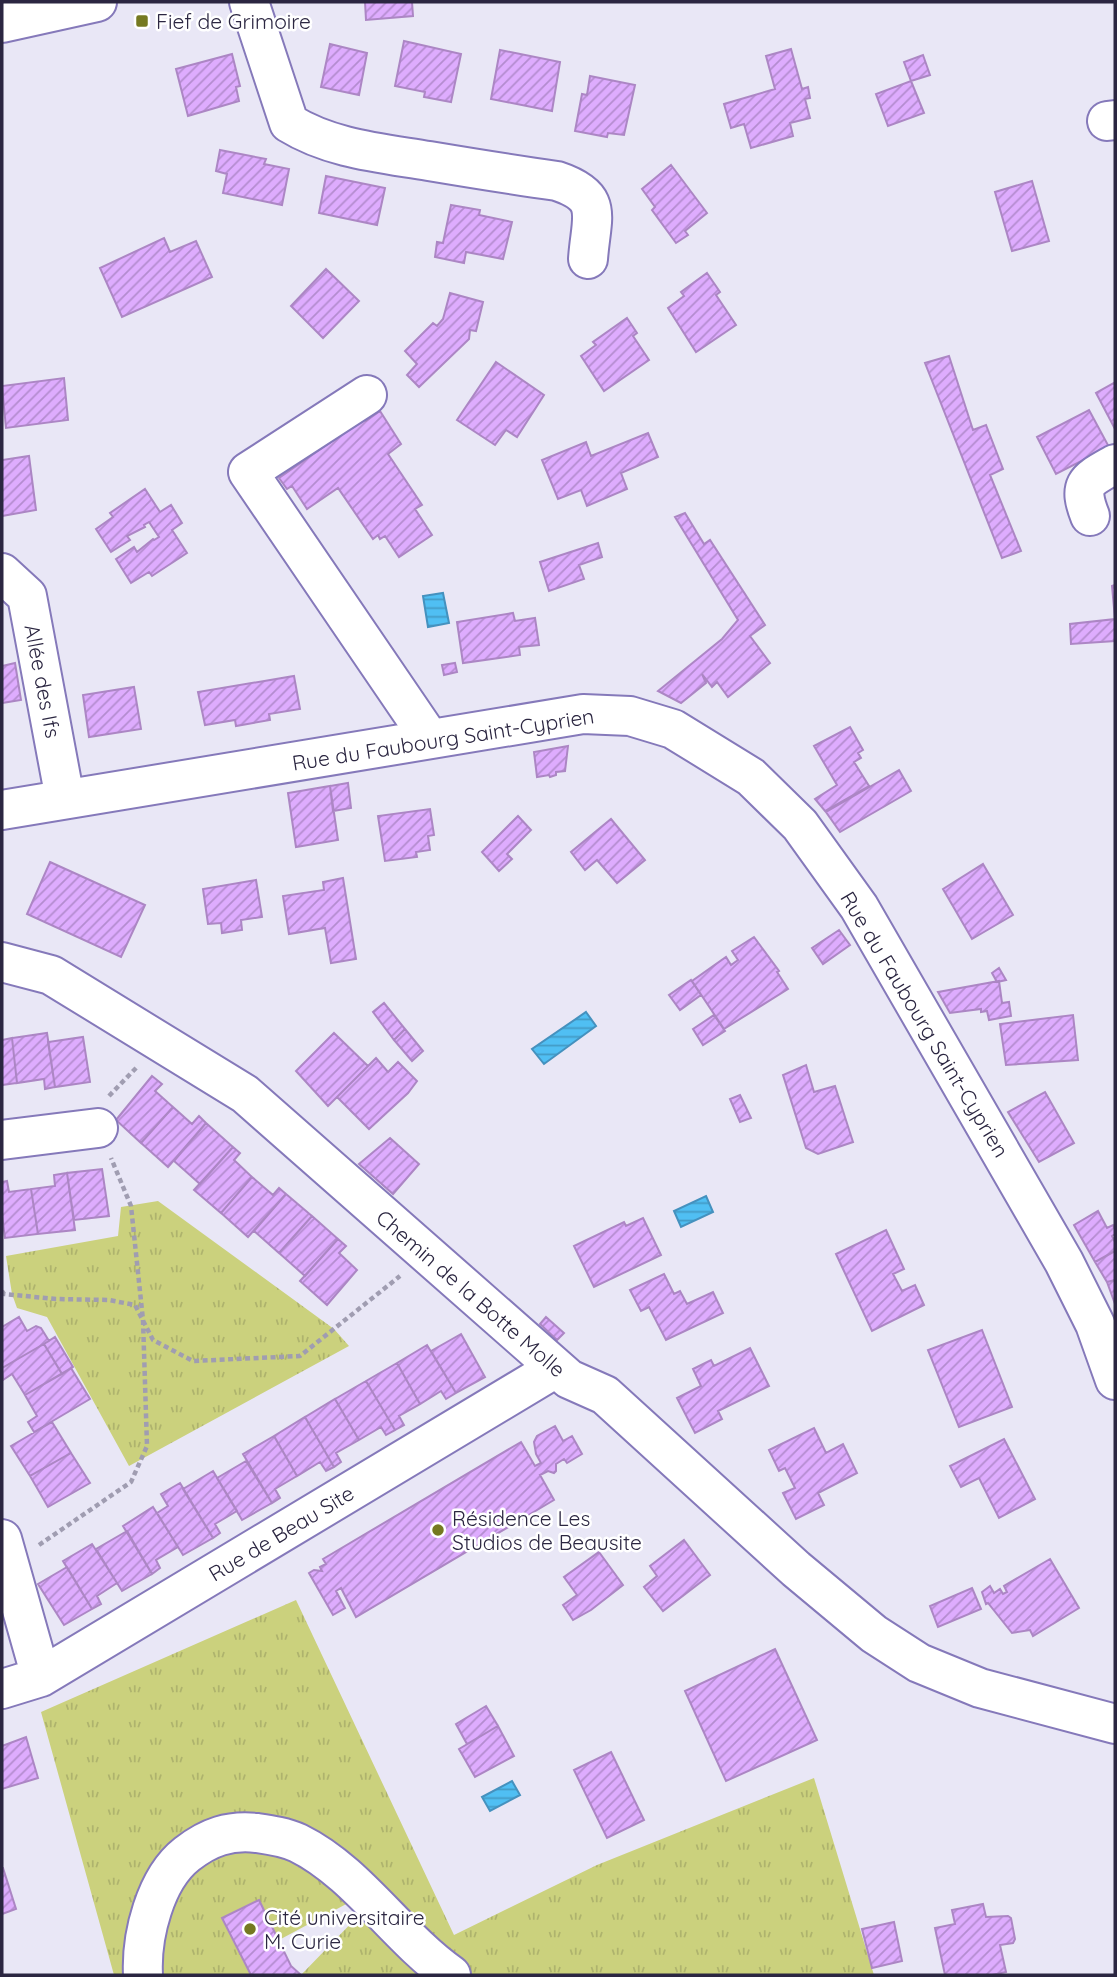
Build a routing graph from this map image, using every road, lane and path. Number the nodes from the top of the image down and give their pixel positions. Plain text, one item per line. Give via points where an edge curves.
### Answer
1 (96, 2) edge
2 (249, 2) edge
3 (3, 23) edge
4 (588, 259) dead end
5 (367, 395) dead end
6 (1115, 464) edge
7 (1090, 516) dead end
8 (2, 573) edge
9 (430, 739) junction
10 (65, 799) junction
11 (2, 810) edge
12 (2, 962) edge
13 (160, 1042) junction
14 (97, 1128) junction
15 (2, 1140) edge
16 (429, 1256) junction
17 (2, 1291) edge
18 (143, 1320) junction
19 (556, 1368) junction
20 (1115, 1380) edge
21 (5, 1552) edge
22 (41, 1677) junction
23 (2, 1689) edge
24 (1115, 1724) edge
25 (144, 1975) edge
26 (451, 1975) edge

1 - 3 street
2 - 4 street via 289,123 365,151 557,181 575,188 587,196 592,207
5 - 9 street via 247,472
6 - 7 street via 1086,482 1083,499
8 - 10 street, Allée des Ifs via 27,596
9 - 10 street, Rue du Faubourg Saint-Cyprien
9 - 20 street, Rue du Faubourg Saint-Cyprien via 583,714 630,716 673,729 751,777 800,825 859,907 1064,1262 1095,1324
10 - 11 street, Rue du Faubourg Saint-Cyprien
12 - 13 street, Chemin de la Botte Molle via 51,975
13 - 14 path via 102,1104
13 - 16 street, Chemin de la Botte Molle via 245,1094
14 - 15 street
14 - 18 path via 131,1206
16 - 18 path via 300,1356 193,1361 153,1340
16 - 19 street, Chemin de la Botte Molle
17 - 18 path via 135,1305
18 - 21 path via 147,1446 131,1482
19 - 22 street, Rue de Beau Site
19 - 24 street, Chemin de la Botte Molle via 605,1395 796,1569 874,1634 919,1663 980,1688
21 - 22 street
22 - 23 street, Rue de Beau Site
25 - 26 street via 143,1954 153,1908 172,1870 202,1842 230,1833 277,1836 315,1853

